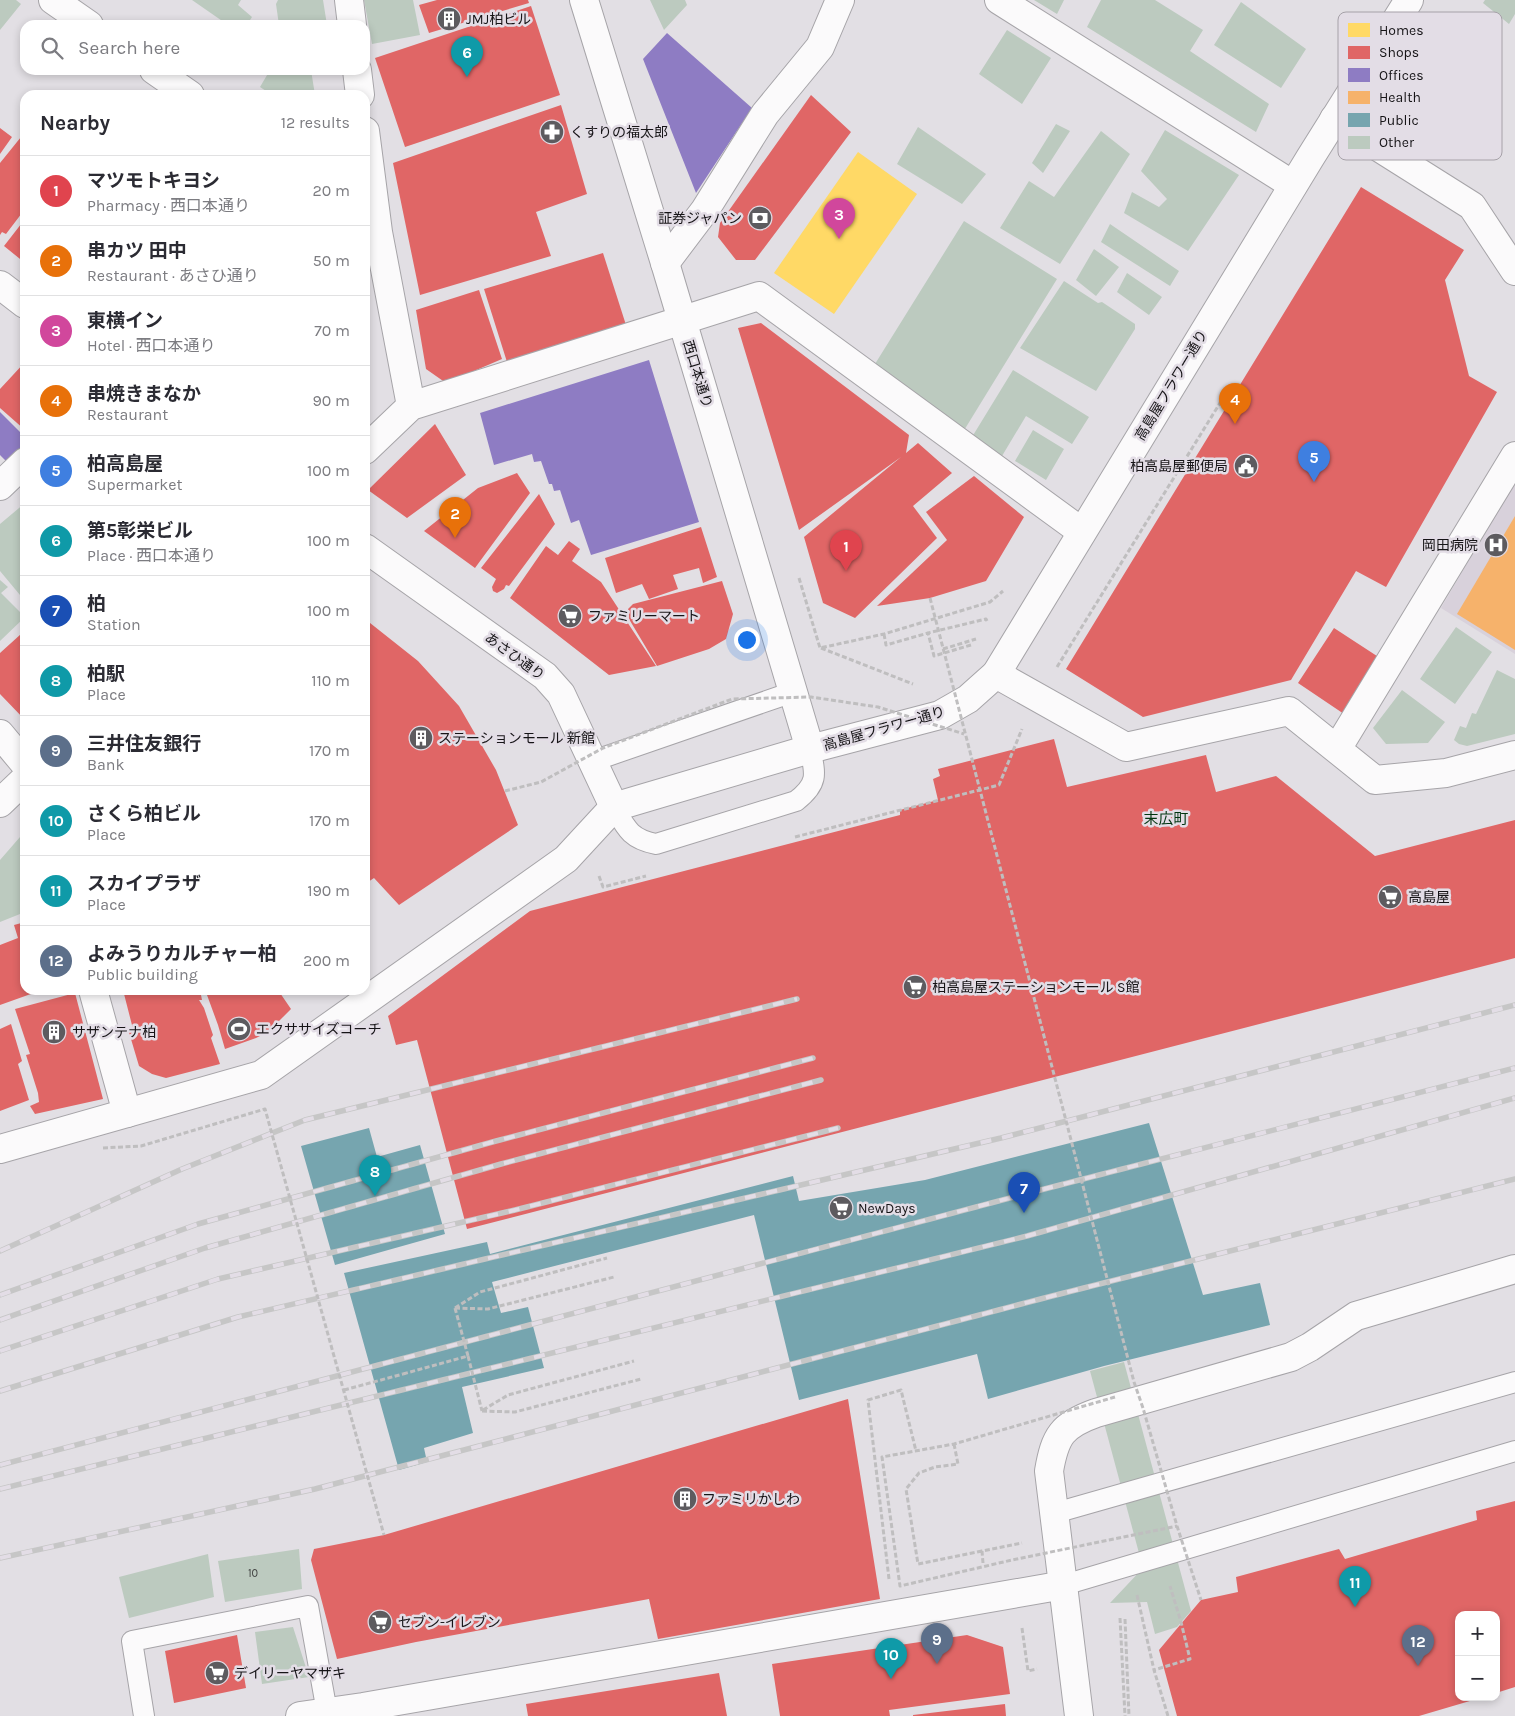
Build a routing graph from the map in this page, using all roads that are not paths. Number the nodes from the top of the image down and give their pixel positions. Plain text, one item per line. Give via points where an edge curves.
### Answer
1 (53, 0) edge
2 (349, 0) edge
3 (584, 0) edge
4 (840, 0) edge
5 (999, 0) edge
6 (1409, 0) edge
7 (1401, 12) edge
8 (82, 20) edge
9 (351, 20) edge
10 (161, 75) edge
11 (358, 75) edge
12 (183, 90) edge
13 (359, 90) edge
14 (1338, 113) edge
15 (1334, 119) junction
16 (1338, 122) edge
17 (1399, 160) edge
18 (1293, 185) junction
19 (370, 211) edge
20 (371, 227) edge
21 (665, 263) junction
22 (1515, 271) edge
23 (0, 285) edge
24 (20, 300) edge
25 (682, 320) junction
26 (411, 406) junction
27 (370, 445) edge
28 (1515, 456) edge
29 (20, 467) edge
30 (0, 486) edge
31 (1082, 532) junction
32 (370, 552) edge
33 (996, 674) junction
34 (793, 692) junction
35 (0, 734) edge
36 (810, 749) junction
37 (1337, 749) junction
38 (1515, 755) edge
39 (20, 758) edge
40 (593, 761) junction
41 (20, 784) edge
42 (0, 803) edge
43 (614, 806) junction
44 (94, 995) edge
45 (127, 1113) junction
46 (0, 1149) edge
47 (1515, 1269) edge
48 (1515, 1382) edge
49 (1515, 1451) edge
50 (1055, 1513) junction
51 (1064, 1584) junction
52 (327, 1712) junction
53 (144, 1716) edge
54 (300, 1716) edge
55 (1079, 1716) edge

1 - 8 street
2 - 9 street
3 - 21 street, 西口本通り
4 - 21 street via 820,47 765,114 705,210
5 - 18 street
6 - 7 street, 高島屋フラワー通り
10 - 12 street
11 - 13 street
14 - 15 street, 高島屋フラワー通り
15 - 16 street
15 - 18 street, 高島屋フラワー通り
17 - 22 street via 1472,206
18 - 31 street, 高島屋フラワー通り
19 - 20 street
20 - 26 street
21 - 25 street, 西口本通り
23 - 24 street
25 - 26 street
25 - 31 street via 759,296
25 - 34 street, 西口本通り
26 - 27 street
28 - 37 street
29 - 30 street
31 - 33 street, 高島屋フラワー通り
32 - 40 street, あさひ通り via 544,676 561,694
33 - 36 street, 高島屋フラワー通り via 968,698 940,714
33 - 37 street via 1126,747 1289,711
34 - 36 street, 西口本通り
34 - 40 lane
35 - 39 street
36 - 43 street, 高島屋フラワー通り
36 - 43 lane via 814,782 796,801 656,844 642,841 627,831
37 - 38 street via 1375,780 1446,773
40 - 43 street, あさひ通り
41 - 42 street
43 - 45 street via 566,859 261,1075
44 - 45 street
45 - 46 street
47 - 50 street via 1356,1316 1291,1357 1078,1420 1061,1434 1053,1451 1049,1471
48 - 50 lane
49 - 51 lane
50 - 51 street
51 - 52 street
51 - 55 street
52 - 53 lane via 308,1606 132,1641
52 - 54 street

